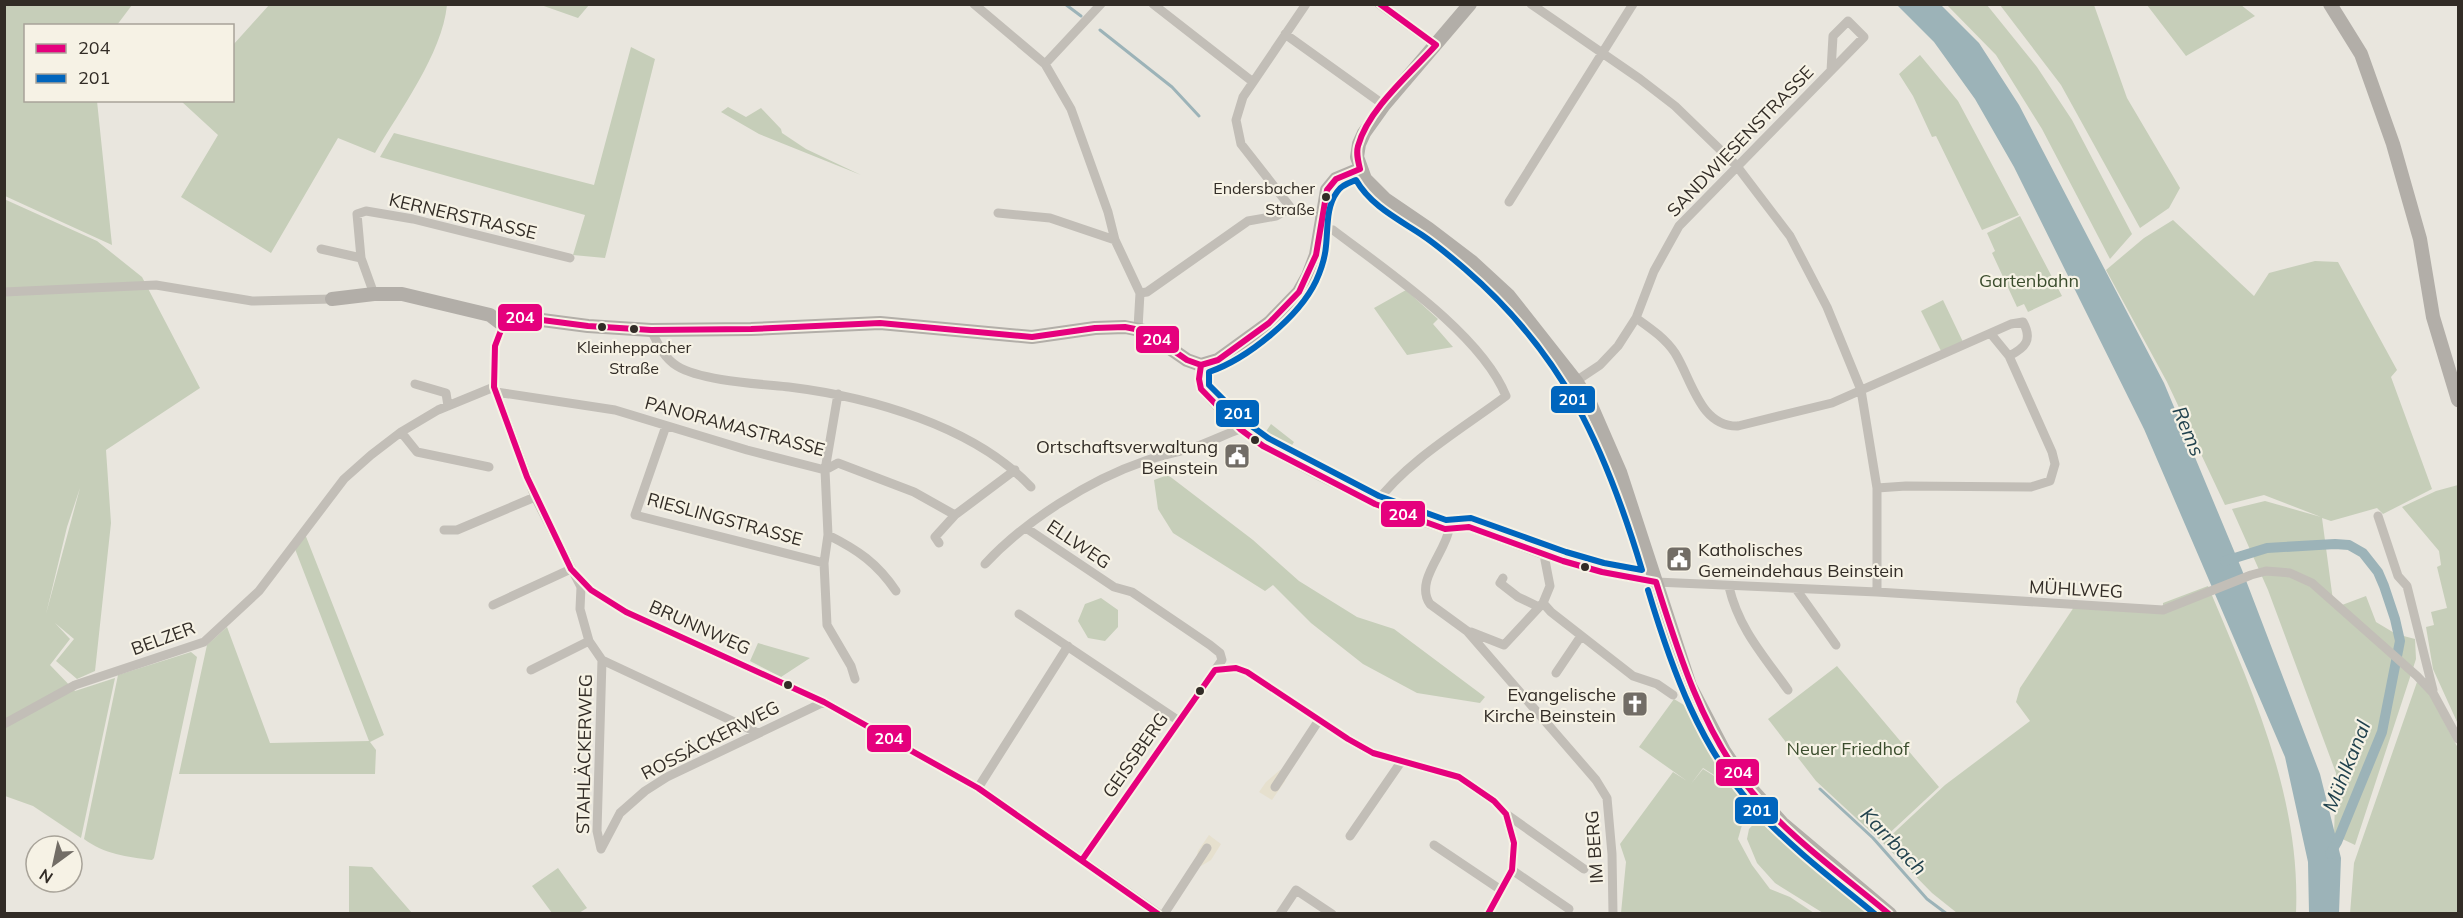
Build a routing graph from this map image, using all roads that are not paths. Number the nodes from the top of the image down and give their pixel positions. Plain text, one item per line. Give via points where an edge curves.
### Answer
1 (974, 4) edge
2 (1101, 4) edge
3 (1153, 4) edge
4 (1306, 4) edge
5 (1379, 4) edge
6 (1470, 4) edge
7 (1531, 4) edge
8 (1633, 4) edge
9 (2330, 4) edge
10 (1285, 34) junction
11 (1436, 45) junction
12 (1603, 53) junction
13 (1045, 64) junction
14 (1831, 71) junction
15 (1253, 82) junction
16 (1384, 105) junction
17 (1736, 165) junction
18 (1360, 169) junction
19 (1509, 202) dead end
20 (998, 213) dead end
21 (1320, 228) junction
22 (1115, 240) junction
23 (321, 249) dead end
24 (361, 258) junction
25 (570, 258) dead end
26 (4, 292) edge
27 (1140, 293) junction
28 (374, 294) junction
29 (332, 298) joint
30 (1636, 318) junction
31 (503, 326) junction
32 (1138, 328) junction
33 (651, 330) junction
34 (1991, 334) junction
35 (2008, 356) junction
36 (1201, 365) junction
37 (1576, 381) junction
38 (415, 384) dead end
39 (495, 389) junction
40 (1861, 390) junction
41 (837, 394) junction
42 (2458, 400) edge
43 (448, 406) junction
44 (666, 426) junction
45 (1240, 429) junction
46 (401, 432) junction
47 (489, 466) dead end
48 (825, 470) junction
49 (1015, 470) junction
50 (1031, 487) dead end
51 (1877, 488) junction
52 (535, 497) junction
53 (1375, 504) junction
54 (955, 516) junction
55 (2378, 516) dead end
56 (1026, 528) junction
57 (1449, 529) junction
58 (444, 530) dead end
59 (828, 535) junction
60 (939, 543) dead end
61 (1544, 555) junction
62 (824, 563) junction
63 (985, 564) dead end
64 (571, 569) junction
65 (1503, 578) dead end
66 (1656, 582) junction
67 (1729, 586) junction
68 (1796, 589) junction
69 (896, 591) dead end
70 (1876, 592) junction
71 (493, 604) dead end
72 (1541, 605) junction
73 (1019, 614) dead end
74 (1467, 631) junction
75 (1581, 636) junction
76 (589, 640) junction
77 (1836, 645) dead end
78 (1068, 646) junction
79 (602, 660) junction
80 (531, 670) dead end
81 (1215, 670) junction
82 (1557, 673) dead end
83 (855, 679) dead end
84 (1788, 690) dead end
85 (2433, 693) junction
86 (1673, 695) dead end
87 (824, 702) junction
88 (1319, 720) junction
89 (1179, 721) junction
90 (4, 724) edge
91 (758, 733) junction
92 (2458, 739) edge
93 (1401, 762) junction
94 (1275, 787) dead end
95 (978, 788) junction
96 (1506, 814) junction
97 (617, 818) junction
98 (597, 821) junction
99 (1350, 836) dead end
100 (1434, 845) dead end
101 (1207, 848) dead end
102 (601, 849) joint
103 (1082, 860) junction
104 (1584, 869) dead end
105 (1512, 870) junction
106 (1501, 890) junction
107 (1569, 909) dead end
108 (1159, 914) edge
109 (1164, 914) edge
110 (1280, 914) edge
111 (1332, 914) edge
112 (1488, 914) edge
113 (1613, 914) edge
114 (1890, 914) edge

1 - 13 street
2 - 13 street
3 - 15 street
4 - 10 street
5 - 11 street
6 - 11 street
7 - 12 street
8 - 12 street
9 - 42 street via 2361,54 2393,144 2420,238 2433,317
10 - 15 street
10 - 16 street
11 - 16 street
12 - 17 street via 1676,106
12 - 19 street
13 - 22 street via 1071,109
14 - 14 street, SANDWIESENSTRASSE via 1864,37 1848,21 1833,36
14 - 17 street, SANDWIESENSTRASSE
15 - 27 street via 1243,97 1236,120 1241,144 1291,208 1276,216 1248,221 1147,292
16 - 18 street via 1359,144
17 - 30 street, SANDWIESENSTRASSE via 1679,226 1654,271
17 - 40 street via 1790,236 1805,263
18 - 21 street via 1330,185
18 - 37 street via 1375,191 1462,255 1509,296
20 - 22 street via 1050,218
21 - 36 street via 1312,267 1288,306 1218,360
21 - 53 street via 1333,230 1421,297 1498,376 1506,396 1407,468
22 - 27 street
23 - 24 street
24 - 25 street, KERNERSTRASSE via 357,213 366,211
24 - 28 street, KERNERSTRASSE
26 - 29 street via 156,285 252,301
27 - 32 street
28 - 29 street
28 - 31 street via 402,294 456,306 490,315
30 - 37 street, SANDWIESENSTRASSE via 1600,365
30 - 40 street via 1665,340 1708,415 1727,427 1832,403
31 - 33 street via 519,317
31 - 39 street, BRUNNWEG via 495,346
32 - 33 street via 1095,328 1032,338 880,323
32 - 36 street
33 - 41 street via 663,354 679,367 704,376
34 - 35 street
34 - 35 street via 2023,322 2028,330 2027,343
34 - 40 street
35 - 51 street via 2052,452 2055,464 2050,481 2031,487
36 - 45 street via 1201,389
37 - 66 street via 1620,472
38 - 43 street via 446,393
39 - 43 street, BELZER
39 - 44 street, PANORAMASTRASSE via 615,410
39 - 52 street, BRUNNWEG
40 - 51 street
41 - 48 street
41 - 49 street via 919,419 970,441
43 - 46 street, BELZER
44 - 48 street, PANORAMASTRASSE
44 - 62 street, RIESLINGSTRASSE via 636,515
45 - 53 street via 1263,446
45 - 56 street, ELLWEG via 1107,478 1057,505
46 - 47 street via 417,452
46 - 90 street, BELZER via 344,479 259,591 204,642 75,685
48 - 54 street, PANORAMASTRASSE via 838,464 865,472 914,492
48 - 59 street
49 - 50 street
49 - 54 street
51 - 70 street
52 - 58 street via 457,530
52 - 64 street, BRUNNWEG
53 - 57 street
54 - 60 street via 935,537
55 - 85 street via 2398,576 2407,586
56 - 63 street, ELLWEG
56 - 81 street, ELLWEG via 1114,587 1132,591 1210,645 1222,660
57 - 61 street via 1469,527
57 - 74 street, IM BERG via 1425,590 1430,604
59 - 62 street
59 - 69 street, RIESLINGSTRASSE via 857,550 883,572
61 - 66 street, MÜHLWEG
61 - 72 street via 1550,586
62 - 83 street via 827,625
64 - 71 street
64 - 76 street, BRUNNWEG via 581,587 580,609
64 - 87 street, BRUNNWEG via 591,590 627,612
65 - 72 street via 1500,583 1518,597
66 - 67 street, MÜHLWEG
66 - 114 street via 1694,694 1745,782 1782,822
67 - 68 street, MÜHLWEG
67 - 84 street via 1742,626
68 - 70 street, MÜHLWEG
68 - 77 street
70 - 85 street, MÜHLWEG via 2163,610 2246,577 2272,571 2290,573 2306,579 2328,596
72 - 74 street via 1504,645
72 - 75 street
73 - 78 street
74 - 113 street, IM BERG via 1596,780 1607,798
75 - 82 street
75 - 86 street via 1633,676
76 - 79 street, BRUNNWEG
76 - 80 street
78 - 89 street
78 - 95 street
79 - 91 street
79 - 98 street, STAHLÄCKERWEG
81 - 88 street via 1236,668 1247,672
81 - 89 street, GEISSBERG
85 - 92 street, MÜHLWEG
87 - 91 street, ROSSÄCKERWEG
87 - 95 street, BRUNNWEG
88 - 93 street via 1373,753
88 - 94 street
89 - 103 street, GEISSBERG
91 - 97 street, ROSSÄCKERWEG via 652,786
93 - 96 street via 1459,777
93 - 99 street
95 - 103 street, BRUNNWEG
96 - 104 street
96 - 105 street via 1514,843
97 - 98 street
97 - 102 street, ROSSÄCKERWEG
98 - 102 street, STAHLÄCKERWEG
100 - 106 street
101 - 109 street
103 - 108 street, BRUNNWEG
105 - 106 street
105 - 107 street
106 - 112 street
110 - 111 street via 1296,890

